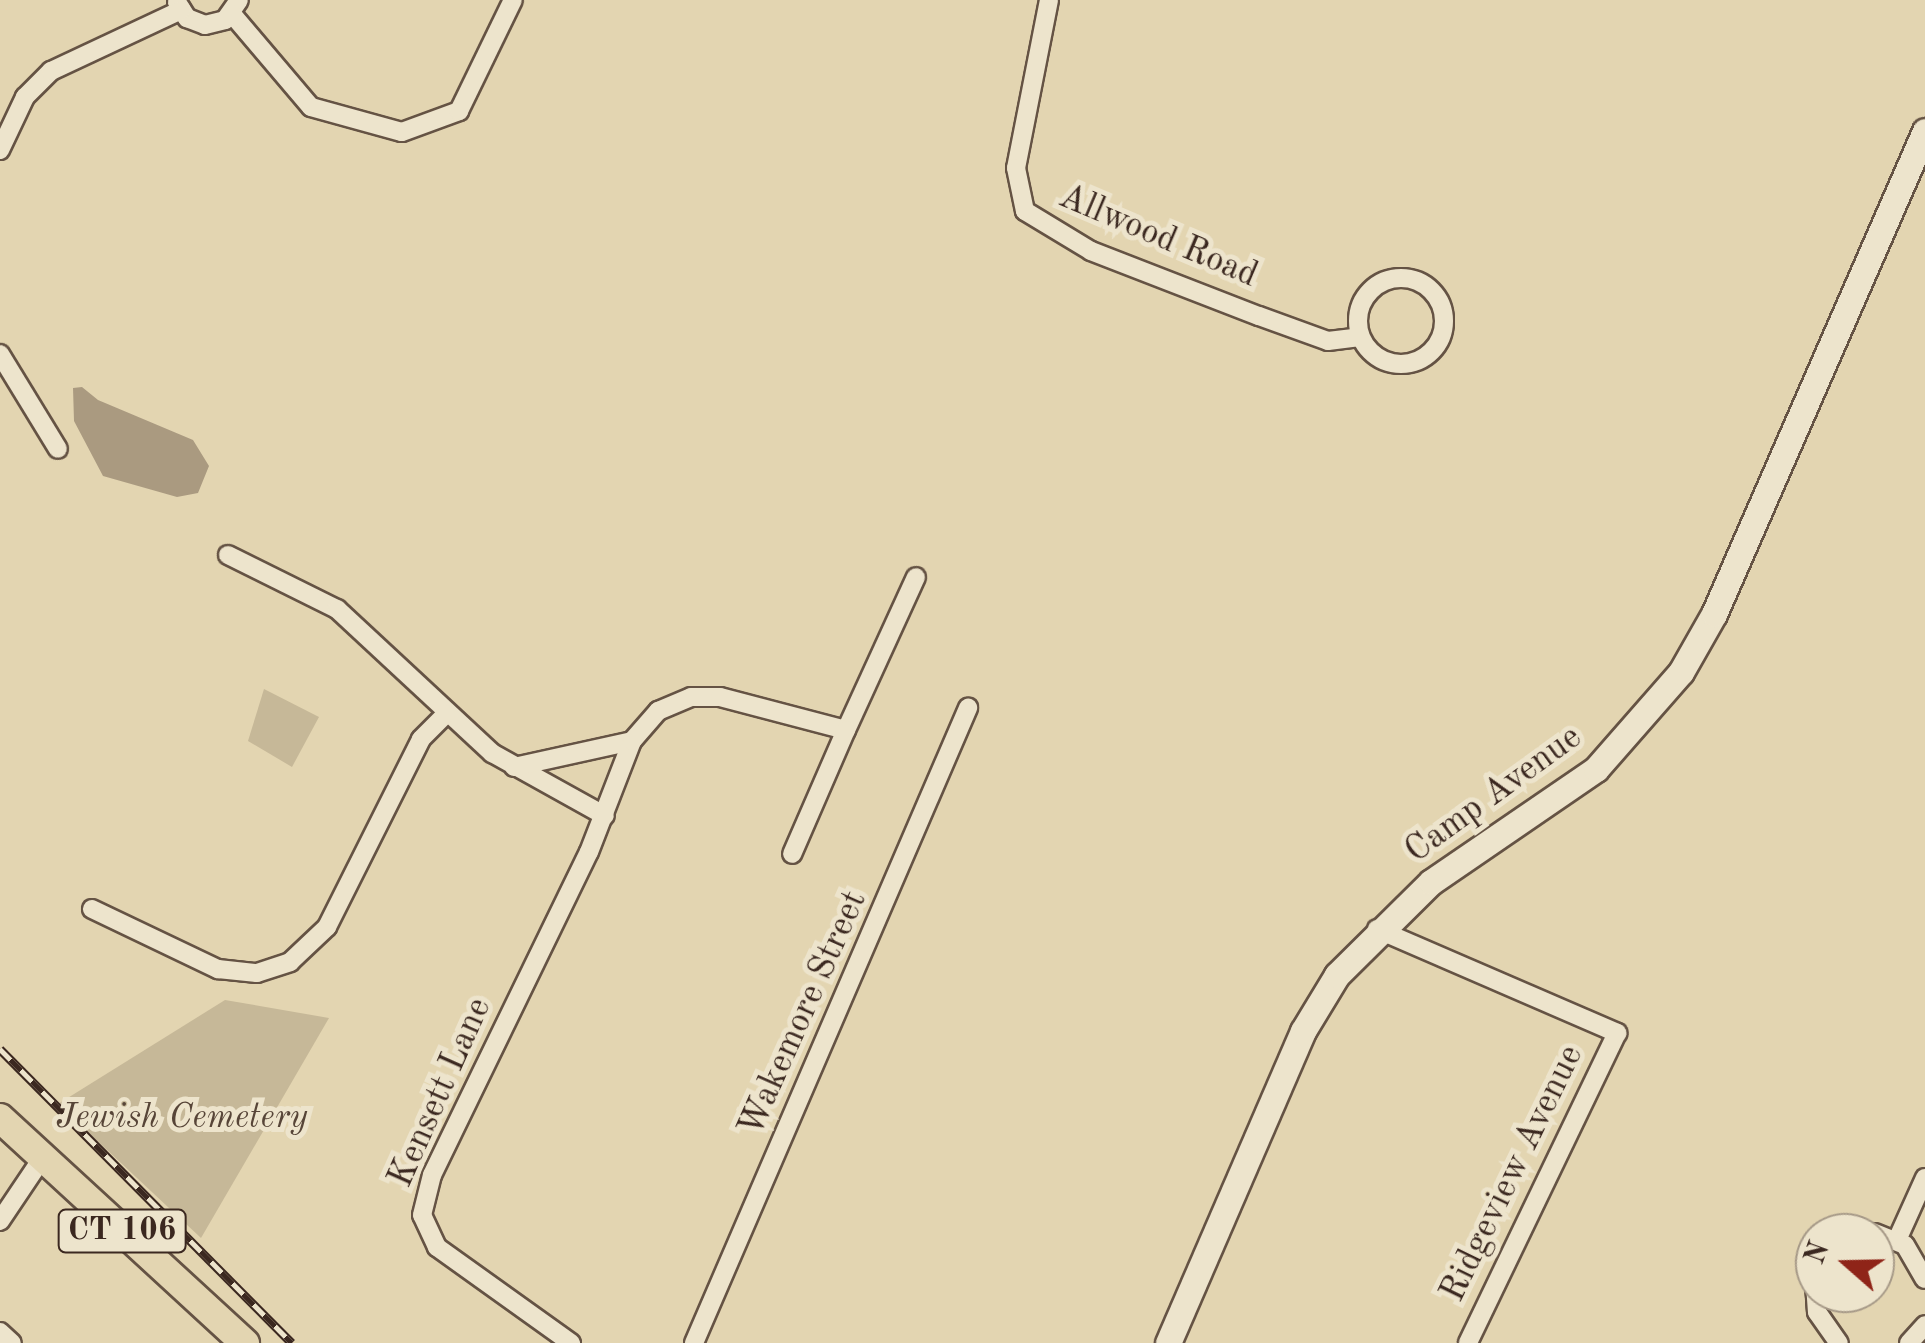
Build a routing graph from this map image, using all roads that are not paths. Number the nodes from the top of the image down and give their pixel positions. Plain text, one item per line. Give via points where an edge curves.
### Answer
1 (513, 0) edge
2 (1048, 0) edge
3 (179, 5) edge
4 (235, 7) edge
5 (1925, 131) edge
6 (0, 150) edge
7 (1360, 337) junction
8 (0, 354) edge
9 (58, 449) dead end
10 (228, 555) dead end
11 (916, 577) dead end
12 (968, 708) dead end
13 (446, 714) junction
14 (846, 730) junction
15 (632, 741) junction
16 (514, 768) junction
17 (605, 816) junction
18 (792, 854) dead end
19 (92, 909) dead end
20 (1377, 929) junction
21 (0, 1118) edge
22 (43, 1157) junction
23 (1925, 1178) edge
24 (0, 1220) edge
25 (1897, 1240) joint
26 (1925, 1279) edge
27 (1818, 1313) edge
28 (1925, 1324) edge
29 (0, 1332) edge
30 (12, 1343) edge
31 (245, 1343) edge
32 (571, 1343) edge
33 (694, 1343) edge
34 (1168, 1343) edge
35 (1468, 1343) edge
36 (1839, 1343) edge
37 (1909, 1343) edge

1 - 4 street via 459,110 402,132 311,107
2 - 7 street, Allwood Road via 1016,168 1025,212 1091,251 1260,316 1328,341
3 - 4 street via 206,25
3 - 6 street via 51,71 24,97
5 - 20 street, Camp Avenue via 1714,614 1681,672 1596,769 1431,882
7 - 7 street via 1393,364 1422,359 1444,327 1440,301 1410,278 1383,281 1363,298
8 - 9 street
10 - 13 street via 337,610
11 - 14 street
12 - 33 street, Wakemore Street
13 - 16 street
13 - 19 street via 421,739 326,927 277,969 218,970
14 - 15 street, Kensett Lane via 720,697 691,696 658,711
14 - 18 street
15 - 16 street
15 - 17 street, Kensett Lane
16 - 17 street
17 - 32 street, Kensett Lane via 432,1175 422,1214 448,1258
20 - 34 street, Camp Avenue via 1337,975 1303,1032
20 - 35 street, Ridgeview Avenue via 1618,1033
21 - 22 main road, CT 106
22 - 24 street
22 - 31 main road, CT 106
23 - 25 street
25 - 26 street
27 - 36 street
28 - 37 street
29 - 30 street

